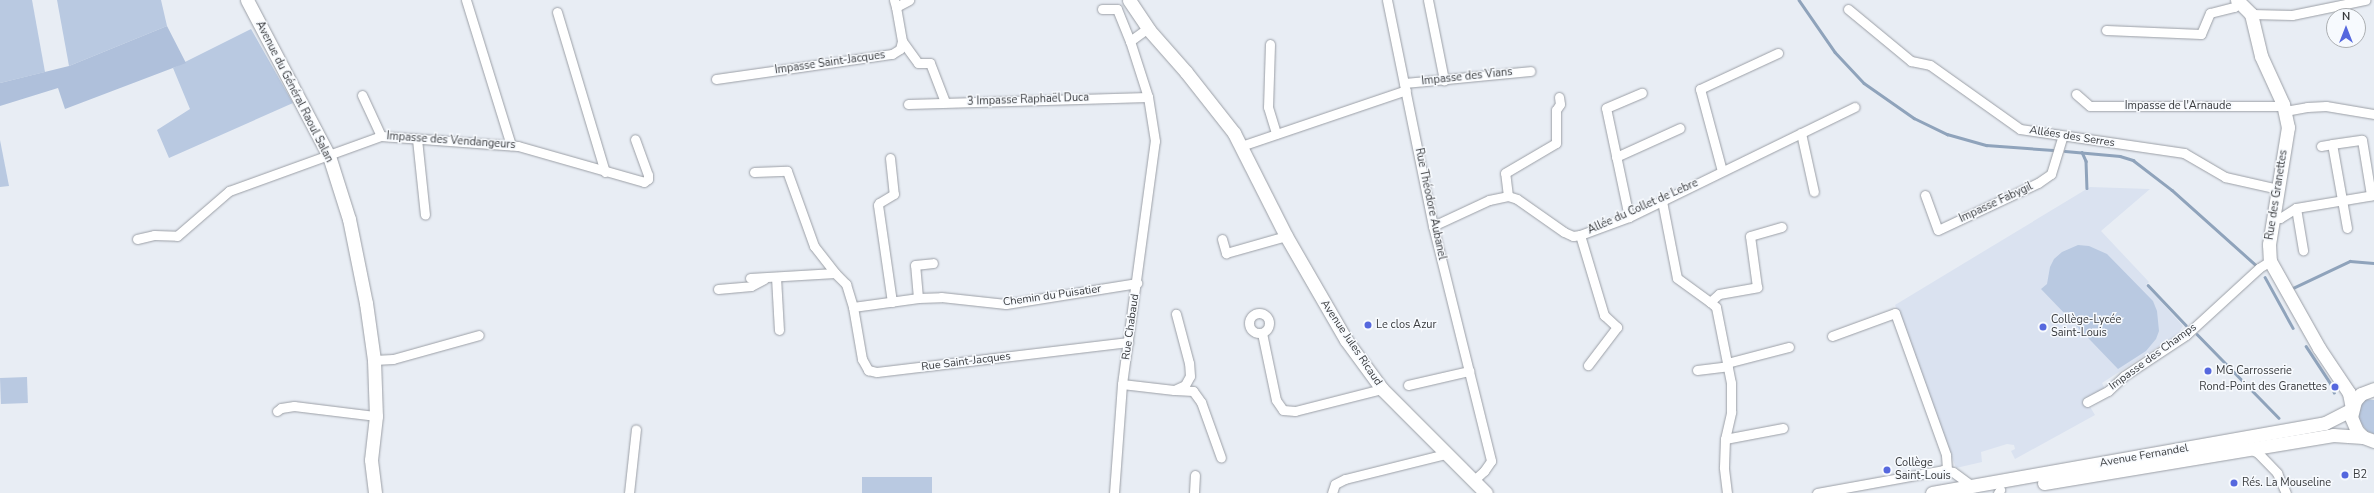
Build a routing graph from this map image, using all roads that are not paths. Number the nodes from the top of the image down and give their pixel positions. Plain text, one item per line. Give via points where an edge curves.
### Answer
1 (247, 0) edge
2 (466, 0) edge
3 (909, 0) edge
4 (1129, 0) edge
5 (1387, 0) edge
6 (1428, 0) edge
7 (2365, 0) edge
8 (2238, 1) edge
9 (895, 3) edge
10 (1102, 9) dead end
11 (1848, 9) dead end
12 (557, 12) dead end
13 (2252, 14) junction
14 (1148, 28) junction
15 (2106, 30) dead end
16 (902, 41) junction
17 (1130, 41) junction
18 (1270, 44) dead end
19 (1778, 53) dead end
20 (1530, 71) dead end
21 (716, 79) dead end
22 (1444, 80) junction
23 (1405, 87) junction
24 (1642, 93) dead end
25 (2076, 94) dead end
26 (362, 95) dead end
27 (1148, 97) junction
28 (1559, 98) dead end
29 (945, 102) junction
30 (908, 104) dead end
31 (1855, 107) dead end
32 (2284, 109) junction
33 (2374, 114) edge
34 (1680, 128) dead end
35 (1801, 133) junction
36 (1276, 134) junction
37 (381, 136) junction
38 (2062, 137) junction
39 (417, 139) junction
40 (635, 139) dead end
41 (2332, 144) junction
42 (510, 145) junction
43 (1241, 146) junction
44 (2321, 146) dead end
45 (329, 156) junction
46 (1616, 157) junction
47 (890, 158) dead end
48 (2370, 165) edge
49 (1722, 171) junction
50 (605, 172) junction
51 (754, 172) dead end
52 (2278, 189) junction
53 (1814, 192) dead end
54 (1925, 195) dead end
55 (2373, 195) edge
56 (1508, 196) junction
57 (1662, 200) junction
58 (2342, 200) junction
59 (2296, 208) junction
60 (425, 215) dead end
61 (1628, 217) junction
62 (2273, 219) junction
63 (1433, 226) junction
64 (1782, 227) dead end
65 (2347, 228) dead end
66 (1286, 236) junction
67 (1580, 236) junction
68 (137, 239) dead end
69 (1222, 239) dead end
70 (889, 247) dead end
71 (2303, 250) dead end
72 (2270, 261) junction
73 (933, 263) dead end
74 (835, 273) junction
75 (772, 277) junction
76 (750, 278) dead end
77 (1137, 283) junction
78 (718, 289) dead end
79 (918, 298) junction
80 (895, 302) junction
81 (1710, 302) junction
82 (853, 307) junction
83 (1176, 314) dead end
84 (779, 330) dead end
85 (1262, 333) dead end
86 (479, 335) dead end
87 (1832, 336) dead end
88 (1128, 342) junction
89 (1789, 347) dead end
90 (374, 360) junction
91 (1588, 365) dead end
92 (1728, 365) junction
93 (1697, 370) dead end
94 (1469, 371) junction
95 (2343, 382) junction
96 (1122, 384) junction
97 (1408, 385) dead end
98 (1382, 389) junction
99 (2371, 389) edge
100 (1174, 390) junction
101 (2087, 402) dead end
102 (2352, 409) junction
103 (277, 411) dead end
104 (376, 416) junction
105 (1782, 428) dead end
106 (636, 430) dead end
107 (1725, 438) junction
108 (2368, 439) edge
109 (2250, 449) junction
110 (1446, 454) junction
111 (1221, 458) dead end
112 (371, 460) junction
113 (1947, 471) junction
114 (1195, 475) dead end
115 (1473, 481) junction
116 (1977, 490) edge
117 (1819, 492) edge
118 (1999, 492) edge
119 (365, 493) edge
120 (375, 493) edge
121 (629, 493) edge
122 (1114, 493) edge
123 (1194, 493) edge
124 (1332, 493) edge
125 (1486, 493) edge
126 (1727, 493) edge
127 (1932, 493) edge
128 (2286, 493) edge

1 - 45 main road, Avenue du Général Raoul Salan
2 - 42 street
3 - 9 street
4 - 14 main road, Avenue Jules Ricaud
5 - 23 street, Rue Théodore Aubanel
6 - 22 street
7 - 13 street via 2292,15
8 - 13 main road
8 - 15 street via 2234,7 2210,13 2201,34
9 - 16 street
10 - 17 street, Rue Chabaud via 1117,8
11 - 38 street, Allées des Serres via 1911,60 1930,65 2020,129
12 - 50 street
13 - 32 main road, Rue des Granettes via 2261,56
14 - 17 street
14 - 43 main road, Avenue Jules Ricaud via 1191,78
16 - 21 street, Impasse Saint-Jacques via 900,49 892,54
16 - 29 street via 918,63 930,62
17 - 27 street, Rue Chabaud
18 - 36 street via 1268,107
19 - 49 street via 1700,89
20 - 22 street, Impasse des Vians
22 - 23 street, Impasse des Vians
23 - 36 street
23 - 63 street, Rue Théodore Aubanel
24 - 46 street via 1606,108
25 - 32 street, Impasse de l'Arnaude via 2090,106
26 - 37 street
27 - 29 street, 3 Impasse Raphaël Duca
27 - 77 street, Rue Chabaud via 1154,141
28 - 56 street via 1560,104 1556,110 1556,143 1505,173
29 - 30 street, 3 Impasse Raphaël Duca
31 - 35 street, Allée du Collet de Lebre
32 - 33 street, Impasse de l'Arnaude via 2326,106
32 - 52 main road, Rue des Granettes via 2288,127
34 - 46 street
35 - 49 street, Allée du Collet de Lebre
35 - 53 street
36 - 43 street
37 - 39 street, Impasse des Vendangeurs
37 - 45 street, Impasse des Vendangeurs
38 - 52 street, Allées des Serres via 2184,153 2225,177
38 - 54 street, Impasse Fabygil via 2051,174 2047,177 1938,230
39 - 42 street, Impasse des Vendangeurs
39 - 60 street
40 - 50 street, Impasse des Vendangeurs via 648,179 636,182
41 - 44 street
41 - 48 street via 2362,140
41 - 58 street
42 - 50 street, Impasse des Vendangeurs
43 - 66 main road, Avenue Jules Ricaud
45 - 68 street, Impasse des Vendangeurs via 229,191 177,236
45 - 90 main road, Avenue du Général Raoul Salan via 349,219 366,303
46 - 61 street
47 - 80 street via 894,194 878,205
48 - 55 street
49 - 57 street, Allée du Collet de Lebre
51 - 74 street via 787,171 814,246
52 - 62 main road, Rue des Granettes
55 - 58 street
56 - 63 street via 1489,200
56 - 67 street, Allée du Collet de Lebre via 1517,199 1564,232
57 - 61 street, Allée du Collet de Lebre
57 - 81 street via 1677,278
58 - 59 street
58 - 65 street
59 - 62 street via 2280,218
59 - 71 street
61 - 67 street, Allée du Collet de Lebre
62 - 72 main road, Rue des Granettes via 2269,244
63 - 94 street, Rue Théodore Aubanel
64 - 81 street via 1750,236 1757,287 1719,294
66 - 69 street via 1226,253
66 - 98 main road, Avenue Jules Ricaud via 1346,340
67 - 91 street via 1604,315 1617,327
70 - 80 street
72 - 95 main road, Rue des Granettes via 2319,348
72 - 101 street, Impasse des Champs via 2259,268 2186,335 2124,376 2108,391
73 - 79 street via 915,265
74 - 75 street
74 - 82 street via 846,284
75 - 76 street
75 - 78 street via 751,286
75 - 84 street
77 - 79 street, Chemin du Puisatier via 1006,304
77 - 88 street, Rue Chabaud
79 - 80 street, Chemin du Puisatier
80 - 82 street, Chemin du Puisatier
81 - 92 street via 1716,307
82 - 88 street, Rue Saint-Jacques via 862,360 868,370 877,372
83 - 100 street via 1190,376 1185,385
85 - 98 street via 1276,400 1283,410 1295,411
86 - 90 street via 393,359
87 - 113 street via 1894,313 1946,455
88 - 96 street, Rue Chabaud
89 - 92 street
90 - 104 main road, Avenue du Général Raoul Salan
92 - 93 street
92 - 107 street via 1731,412
94 - 97 street
94 - 115 street, Rue Théodore Aubanel via 1491,461
95 - 99 main road via 2356,389
95 - 102 main road, Rue des Granettes via 2349,393
96 - 100 street
96 - 122 street, Rue Chabaud
98 - 110 main road, Avenue Jules Ricaud
99 - 102 main road via 2361,394
100 - 111 street via 1193,391 1202,402
102 - 108 main road, Rue des Granettes via 2353,424
102 - 116 main road, Avenue Fernandel via 2325,424
103 - 104 street via 294,406
104 - 112 main road, Avenue du Général Raoul Salan
105 - 107 street
106 - 121 street
107 - 126 street via 1724,467
108 - 109 main road, Avenue Fernandel via 2333,435
109 - 118 main road, Avenue Fernandel
109 - 128 street via 2258,452 2280,477
110 - 115 main road, Avenue Jules Ricaud
110 - 124 street via 1345,479 1335,484
112 - 119 main road
112 - 120 main road, Avenue du Général Raoul Salan
113 - 116 street via 1958,475
113 - 117 street
114 - 123 street
115 - 125 main road, Avenue Jules Ricaud
116 - 118 main road, Avenue Fernandel
116 - 127 main road, Avenue Fernandel

